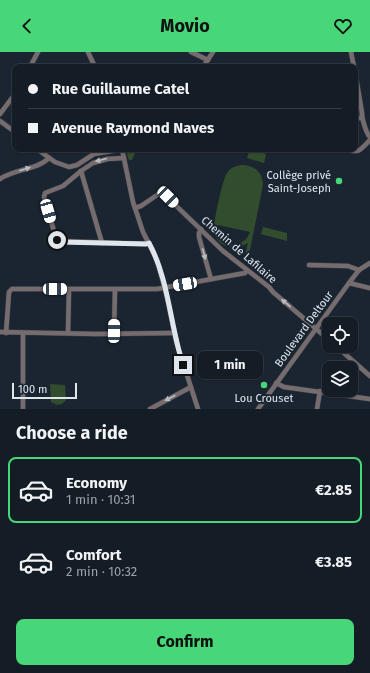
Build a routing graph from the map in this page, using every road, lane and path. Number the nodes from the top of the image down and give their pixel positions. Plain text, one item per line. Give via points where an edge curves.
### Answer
1 (38, 52) edge
2 (88, 52) edge
3 (192, 52) edge
4 (212, 52) edge
5 (352, 52) edge
6 (208, 60) junction
7 (32, 64) edge
8 (94, 64) edge
9 (206, 64) edge
10 (354, 64) edge
11 (358, 90) edge
12 (12, 98) edge
13 (0, 114) edge
14 (358, 118) edge
15 (362, 118) junction
16 (0, 121) edge
17 (12, 130) edge
18 (370, 137) edge
19 (370, 140) edge
20 (41, 152) edge
21 (106, 152) edge
22 (123, 152) edge
23 (358, 152) edge
24 (49, 158) junction
25 (124, 158) junction
26 (81, 171) junction
27 (0, 179) edge
28 (135, 208) junction
29 (201, 229) junction
30 (102, 243) junction
31 (149, 243) junction
32 (370, 263) edge
33 (309, 265) dead end
34 (359, 270) junction
35 (247, 271) junction
36 (211, 280) junction
37 (349, 283) junction
38 (164, 288) junction
39 (370, 288) edge
40 (69, 289) junction
41 (115, 289) junction
42 (316, 328) junction
43 (0, 332) edge
44 (174, 332) junction
45 (6, 333) junction
46 (24, 333) junction
47 (68, 333) junction
48 (114, 333) junction
49 (322, 334) edge
50 (344, 353) edge
51 (370, 376) edge
52 (276, 383) junction
53 (191, 387) junction
54 (320, 392) junction
55 (370, 399) edge
56 (197, 408) edge
57 (23, 409) edge
58 (150, 409) edge
59 (258, 409) edge
60 (317, 409) edge

1 - 7 street
2 - 8 street
3 - 6 street
4 - 6 street
5 - 10 street
6 - 9 street
11 - 15 street
12 - 13 street
14 - 15 street
15 - 18 street
16 - 17 street
19 - 23 street
20 - 24 street
21 - 24 street via 94,154 72,166 60,164
22 - 25 street
27 -> 24 street
25 -> 26 street via 98,161
25 - 28 street
26 - 30 street
26 - 30 street via 63,186 44,194 44,197 57,240
28 - 29 street, Chemin de Lafilaire via 163,193
28 - 31 street
29 - 35 street, Chemin de Lafilaire
29 -> 36 street via 199,237
30 - 31 street
31 - 38 street via 157,260
32 - 34 street, Boulevard Deltour
33 - 34 street via 348,266
34 - 37 street, Boulevard Deltour
35 - 36 street
42 -> 35 street, Chemin de Lafilaire
36 - 38 street
37 - 39 street
37 - 42 street, Boulevard Deltour
38 - 41 street
38 - 44 street
40 - 41 street
40 - 45 street via 11,289
40 - 47 street
41 - 48 street
42 - 49 street, Chemin de Lafilaire
42 - 52 street, Boulevard Deltour
43 - 45 street
44 - 48 street
44 - 53 street
45 - 46 street
46 - 47 street
46 - 57 street
47 - 48 street
50 - 51 street
52 - 54 street via 284,387
52 - 59 street, Boulevard Deltour
53 - 56 street
53 -> 58 street
54 - 55 street
54 - 60 street

